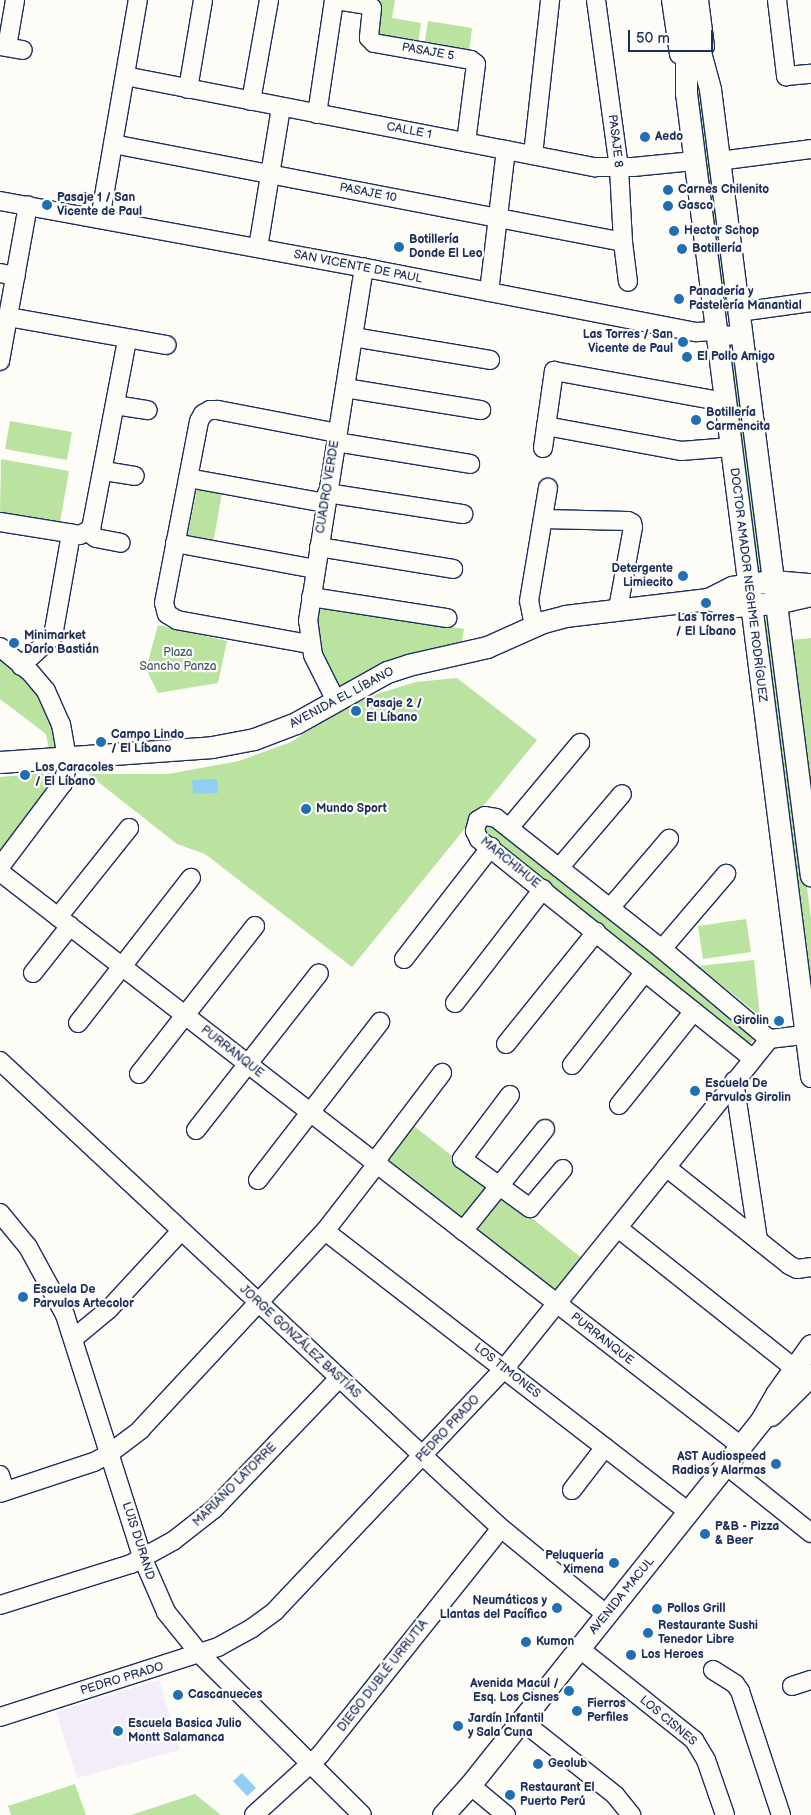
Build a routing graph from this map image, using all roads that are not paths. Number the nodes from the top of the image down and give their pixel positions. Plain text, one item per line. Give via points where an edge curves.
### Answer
1 (15, 0) edge
2 (138, 0) edge
3 (203, 0) edge
4 (269, 0) edge
5 (335, 0) edge
6 (550, 0) edge
7 (596, 0) edge
8 (778, 0) edge
9 (686, 2) edge
10 (10, 48) edge
11 (811, 74) edge
12 (125, 76) junction
13 (188, 89) junction
14 (251, 101) junction
15 (281, 106) junction
16 (317, 114) junction
17 (466, 142) junction
18 (113, 144) junction
19 (811, 149) edge
20 (506, 150) junction
21 (532, 155) junction
22 (694, 161) junction
23 (719, 161) junction
24 (619, 168) junction
25 (270, 174) junction
26 (0, 201) edge
27 (28, 206) junction
28 (498, 218) junction
29 (100, 219) junction
30 (622, 242) junction
31 (258, 248) junction
32 (364, 268) junction
33 (8, 275) edge
34 (628, 282) dead end
35 (488, 292) junction
36 (811, 302) edge
37 (8, 317) junction
38 (740, 322) junction
39 (716, 331) junction
40 (353, 338) junction
41 (2, 340) edge
42 (127, 340) junction
43 (167, 345) dead end
44 (490, 360) dead end
45 (0, 361) edge
46 (344, 388) junction
47 (725, 402) junction
48 (116, 405) junction
49 (148, 410) dead end
50 (481, 410) dead end
51 (546, 426) junction
52 (332, 435) junction
53 (731, 447) junction
54 (543, 448) dead end
55 (470, 464) dead end
56 (104, 471) junction
57 (135, 476) dead end
58 (188, 478) junction
59 (548, 488) dead end
60 (327, 498) junction
61 (463, 514) dead end
62 (543, 518) junction
63 (0, 522) edge
64 (88, 532) junction
65 (70, 534) junction
66 (121, 543) dead end
67 (175, 543) junction
68 (319, 547) junction
69 (309, 568) junction
70 (453, 569) dead end
71 (773, 581) junction
72 (748, 584) junction
73 (811, 584) edge
74 (811, 595) edge
75 (311, 597) junction
76 (708, 599) junction
77 (776, 603) junction
78 (751, 605) junction
79 (618, 609) junction
80 (448, 618) dead end
81 (534, 626) junction
82 (310, 644) junction
83 (0, 647) edge
84 (21, 666) junction
85 (336, 701) junction
86 (580, 743) dead end
87 (68, 757) junction
88 (0, 762) edge
89 (622, 794) dead end
90 (129, 828) dead end
91 (509, 828) junction
92 (668, 839) dead end
93 (490, 847) junction
94 (808, 855) junction
95 (783, 859) junction
96 (559, 868) junction
97 (726, 874) dead end
98 (2, 876) edge
99 (811, 876) edge
100 (191, 878) dead end
101 (543, 889) junction
102 (610, 908) junction
103 (64, 921) junction
104 (255, 926) dead end
105 (596, 932) junction
106 (662, 949) junction
107 (404, 959) dead end
108 (122, 967) junction
109 (645, 972) junction
110 (33, 973) dead end
111 (319, 974) dead end
112 (455, 1003) dead end
113 (694, 1011) junction
114 (185, 1016) junction
115 (380, 1022) dead end
116 (78, 1023) dead end
117 (808, 1034) edge
118 (769, 1039) junction
119 (506, 1044) dead end
120 (752, 1058) junction
121 (0, 1061) edge
122 (248, 1064) junction
123 (572, 1065) dead end
124 (442, 1073) dead end
125 (139, 1074) dead end
126 (811, 1076) edge
127 (734, 1081) junction
128 (510, 1095) dead end
129 (619, 1105) dead end
130 (310, 1113) junction
131 (545, 1129) dead end
132 (196, 1130) dead end
133 (377, 1164) junction
134 (666, 1167) junction
135 (563, 1169) dead end
136 (258, 1180) dead end
137 (500, 1186) junction
138 (0, 1213) edge
139 (618, 1228) junction
140 (182, 1231) junction
141 (325, 1231) junction
142 (463, 1231) junction
143 (758, 1240) junction
144 (811, 1267) edge
145 (556, 1303) junction
146 (260, 1304) junction
147 (74, 1338) junction
148 (811, 1345) edge
149 (504, 1369) junction
150 (802, 1372) edge
151 (339, 1378) junction
152 (741, 1446) junction
153 (606, 1447) junction
154 (110, 1453) junction
155 (422, 1456) junction
156 (726, 1465) junction
157 (2, 1486) edge
158 (572, 1490) dead end
159 (688, 1512) junction
160 (501, 1528) junction
161 (811, 1533) edge
162 (143, 1559) junction
163 (0, 1606) edge
164 (606, 1615) junction
165 (580, 1649) junction
166 (200, 1654) junction
167 (713, 1670) dead end
168 (811, 1680) edge
169 (792, 1686) dead end
170 (0, 1717) edge
171 (522, 1721) junction
172 (311, 1765) junction
173 (470, 1786) junction
174 (254, 1815) edge
175 (362, 1815) edge
176 (443, 1815) edge
177 (506, 1815) edge
178 (631, 1815) edge
179 (725, 1815) edge
180 (781, 1815) edge

1 - 10 street
2 - 12 street
3 - 13 street
4 - 14 street
5 - 16 street
5 - 17 street, PASAJE 5 via 372,8 369,35 372,42 471,60 476,64
6 - 21 street
7 - 24 street, PASAJE 8
8 - 11 street via 786,76
9 - 22 main road, DOCTOR AMADOR NEGHME RODRÍGUEZ via 686,93
9 - 23 main road, DOCTOR AMADOR NEGHME RODRÍGUEZ via 710,89
12 - 13 street, CALLE 1
12 - 18 street
13 - 14 street, CALLE 1
14 - 15 street, CALLE 1
15 - 16 street, CALLE 1
15 - 25 street
16 - 17 street, CALLE 1
17 - 20 street, CALLE 1
18 - 25 street, PASAJE 10
18 - 29 street
19 - 23 street
20 - 21 street, CALLE 1
20 - 28 street
21 - 24 street, CALLE 1 via 595,167
22 - 24 street, CALLE 1
22 - 39 main road, DOCTOR AMADOR NEGHME RODRÍGUEZ
23 - 38 main road, DOCTOR AMADOR NEGHME RODRÍGUEZ
24 - 30 street, PASAJE 8
25 - 28 street, PASAJE 10
25 - 31 street
26 - 27 street, SAN VICENTE DE PAUL
27 - 29 street, SAN VICENTE DE PAUL
27 - 33 street
28 - 30 street, PASAJE 10
28 - 35 street
29 - 31 street, SAN VICENTE DE PAUL
30 - 34 street, PASAJE 8
31 - 32 street, SAN VICENTE DE PAUL
32 - 35 street, SAN VICENTE DE PAUL
32 - 40 street, CUADRO VERDE
33 - 37 street
35 - 39 street, SAN VICENTE DE PAUL via 696,332
36 - 38 street, SAN VICENTE DE PAUL
37 - 41 street
37 - 42 street
38 - 39 street, SAN VICENTE DE PAUL via 726,336
38 - 71 main road, DOCTOR AMADOR NEGHME RODRÍGUEZ
39 - 47 main road, DOCTOR AMADOR NEGHME RODRÍGUEZ
40 - 44 street
40 - 46 street, CUADRO VERDE
41 - 45 street
42 - 43 street
42 - 48 street
46 - 50 street
46 - 52 street, CUADRO VERDE
47 - 51 street via 554,371
47 - 53 main road, DOCTOR AMADOR NEGHME RODRÍGUEZ
48 - 49 street
48 - 56 street
51 - 53 street via 681,451
51 - 54 street
52 - 55 street
52 - 58 street via 218,410 206,412 199,421
52 - 60 street, CUADRO VERDE
53 - 72 main road, DOCTOR AMADOR NEGHME RODRÍGUEZ
56 - 57 street
56 - 64 street via 95,522
58 - 60 street
58 - 67 street
59 - 62 street
60 - 61 street
60 - 68 street, CUADRO VERDE
62 - 79 street via 632,523
62 - 81 street via 529,601
63 - 65 street
64 - 65 street
64 - 66 street via 96,538
65 - 84 street via 53,636
67 - 69 street
67 - 82 street via 164,602 167,614 177,620
68 - 69 street, CUADRO VERDE
68 - 70 street
69 - 75 street, CUADRO VERDE
71 - 72 main road, AVENIDA EL LÍBANO
71 - 73 main road, AVENIDA EL LÍBANO
71 - 77 main road, DOCTOR AMADOR NEGHME RODRÍGUEZ
72 - 76 main road, AVENIDA EL LÍBANO via 732,587
72 - 78 main road, DOCTOR AMADOR NEGHME RODRÍGUEZ
74 - 77 main road, AVENIDA EL LÍBANO
75 - 80 street
75 - 82 street, CUADRO VERDE
76 - 78 main road, AVENIDA EL LÍBANO via 735,606
76 - 79 main road, AVENIDA EL LÍBANO
77 - 78 main road, AVENIDA EL LÍBANO
77 - 94 main road, DOCTOR AMADOR NEGHME RODRÍGUEZ
78 - 95 main road, DOCTOR AMADOR NEGHME RODRÍGUEZ
79 - 81 main road, AVENIDA EL LÍBANO via 565,616
81 - 85 main road, AVENIDA EL LÍBANO via 487,647 399,668
82 - 85 street, CUADRO VERDE
83 - 84 street
84 - 87 street via 40,682 52,700
85 - 87 main road, AVENIDA EL LÍBANO via 288,727 233,744
86 - 91 street
87 - 88 main road, AVENIDA EL LÍBANO
87 - 98 street via 68,771 63,782
89 - 96 street
90 - 103 street
91 - 93 street, MARCHIHUE via 490,815 478,820 475,830
91 - 96 street, MARCHIHUE
92 - 102 street
93 - 101 street, MARCHIHUE
93 - 107 street
94 - 95 main road
94 - 99 main road, DOCTOR AMADOR NEGHME RODRÍGUEZ
95 - 117 main road, DOCTOR AMADOR NEGHME RODRÍGUEZ
96 - 102 street, MARCHIHUE
97 - 106 street
98 - 103 street, PURRANQUE
100 - 108 street
101 - 105 street, MARCHIHUE
101 - 112 street
102 - 106 street, MARCHIHUE
103 - 108 street, PURRANQUE
103 - 110 street
104 - 114 street
105 - 109 street, MARCHIHUE
105 - 119 street
106 - 118 street, MARCHIHUE
108 - 114 street, PURRANQUE
108 - 116 street
109 - 113 street, MARCHIHUE
109 - 123 street
111 - 122 street
113 - 120 street, MARCHIHUE
113 - 129 street
114 - 122 street, PURRANQUE
114 - 125 street
115 - 130 street
117 - 118 street
117 - 126 main road, DOCTOR AMADOR NEGHME RODRÍGUEZ
118 - 120 street, PEDRO PRADO
120 - 127 street, PEDRO PRADO
121 - 140 street, JORGE GONZÁLEZ BASTÍAS
122 - 130 street, PURRANQUE
122 - 132 street
124 - 133 street via 380,1155
127 - 134 street, PEDRO PRADO
127 - 143 street
128 - 137 street via 462,1159
130 - 133 street, PURRANQUE
130 - 136 street
131 - 137 street
133 - 141 street
133 - 142 street, PURRANQUE
134 - 139 street, PEDRO PRADO
134 - 143 street
135 - 137 street via 530,1208
137 - 142 street
138 - 147 street, LUIS DURAND via 44,1274
139 - 145 street, PEDRO PRADO
139 - 150 street
140 - 146 street, JORGE GONZÁLEZ BASTÍAS
140 - 147 street via 109,1309
141 - 146 street
141 - 149 street, LOS TIMONES
142 - 145 street, PURRANQUE
143 - 144 street via 789,1265 797,1269
145 - 149 street, PEDRO PRADO
145 - 152 street, PURRANQUE
146 - 151 street, JORGE GONZÁLEZ BASTÍAS
146 - 154 street via 153,1417
147 - 154 street, LUIS DURAND
148 - 150 main road, AVENIDA MACUL
149 - 153 street, LOS TIMONES
149 - 155 street, PEDRO PRADO
150 - 152 main road, AVENIDA MACUL via 782,1406 760,1422
151 - 155 street, JORGE GONZÁLEZ BASTÍAS
151 - 162 street, MARIANO LATORRE via 214,1509 186,1532
152 - 156 main road, AVENIDA MACUL
153 - 158 street
153 - 159 street, LOS TIMONES
154 - 157 street via 82,1466
154 - 162 street, LUIS DURAND
155 - 160 street, JORGE GONZÁLEZ BASTÍAS
155 - 166 street, PEDRO PRADO via 275,1610 235,1638
156 - 159 main road, AVENIDA MACUL
156 - 161 street
159 - 164 main road, AVENIDA MACUL
160 - 164 street, JORGE GONZÁLEZ BASTÍAS
160 - 172 street, DIEGO DUBLÉ URRUTIA
162 - 163 street, MARIANO LATORRE
162 - 166 street, LUIS DURAND via 166,1612
164 - 165 main road, AVENIDA MACUL
165 - 171 main road, AVENIDA MACUL
165 - 179 street, LOS CISNES via 694,1740 706,1760
166 - 170 street, PEDRO PRADO
166 - 172 street, LUIS DURAND
167 - 180 street via 740,1691
168 - 169 street
171 - 173 main road, AVENIDA MACUL
171 - 178 street via 615,1795
172 - 174 street, DIEGO DUBLÉ URRUTIA
172 - 175 street, LUIS DURAND
173 - 176 main road, AVENIDA MACUL
173 - 177 street

